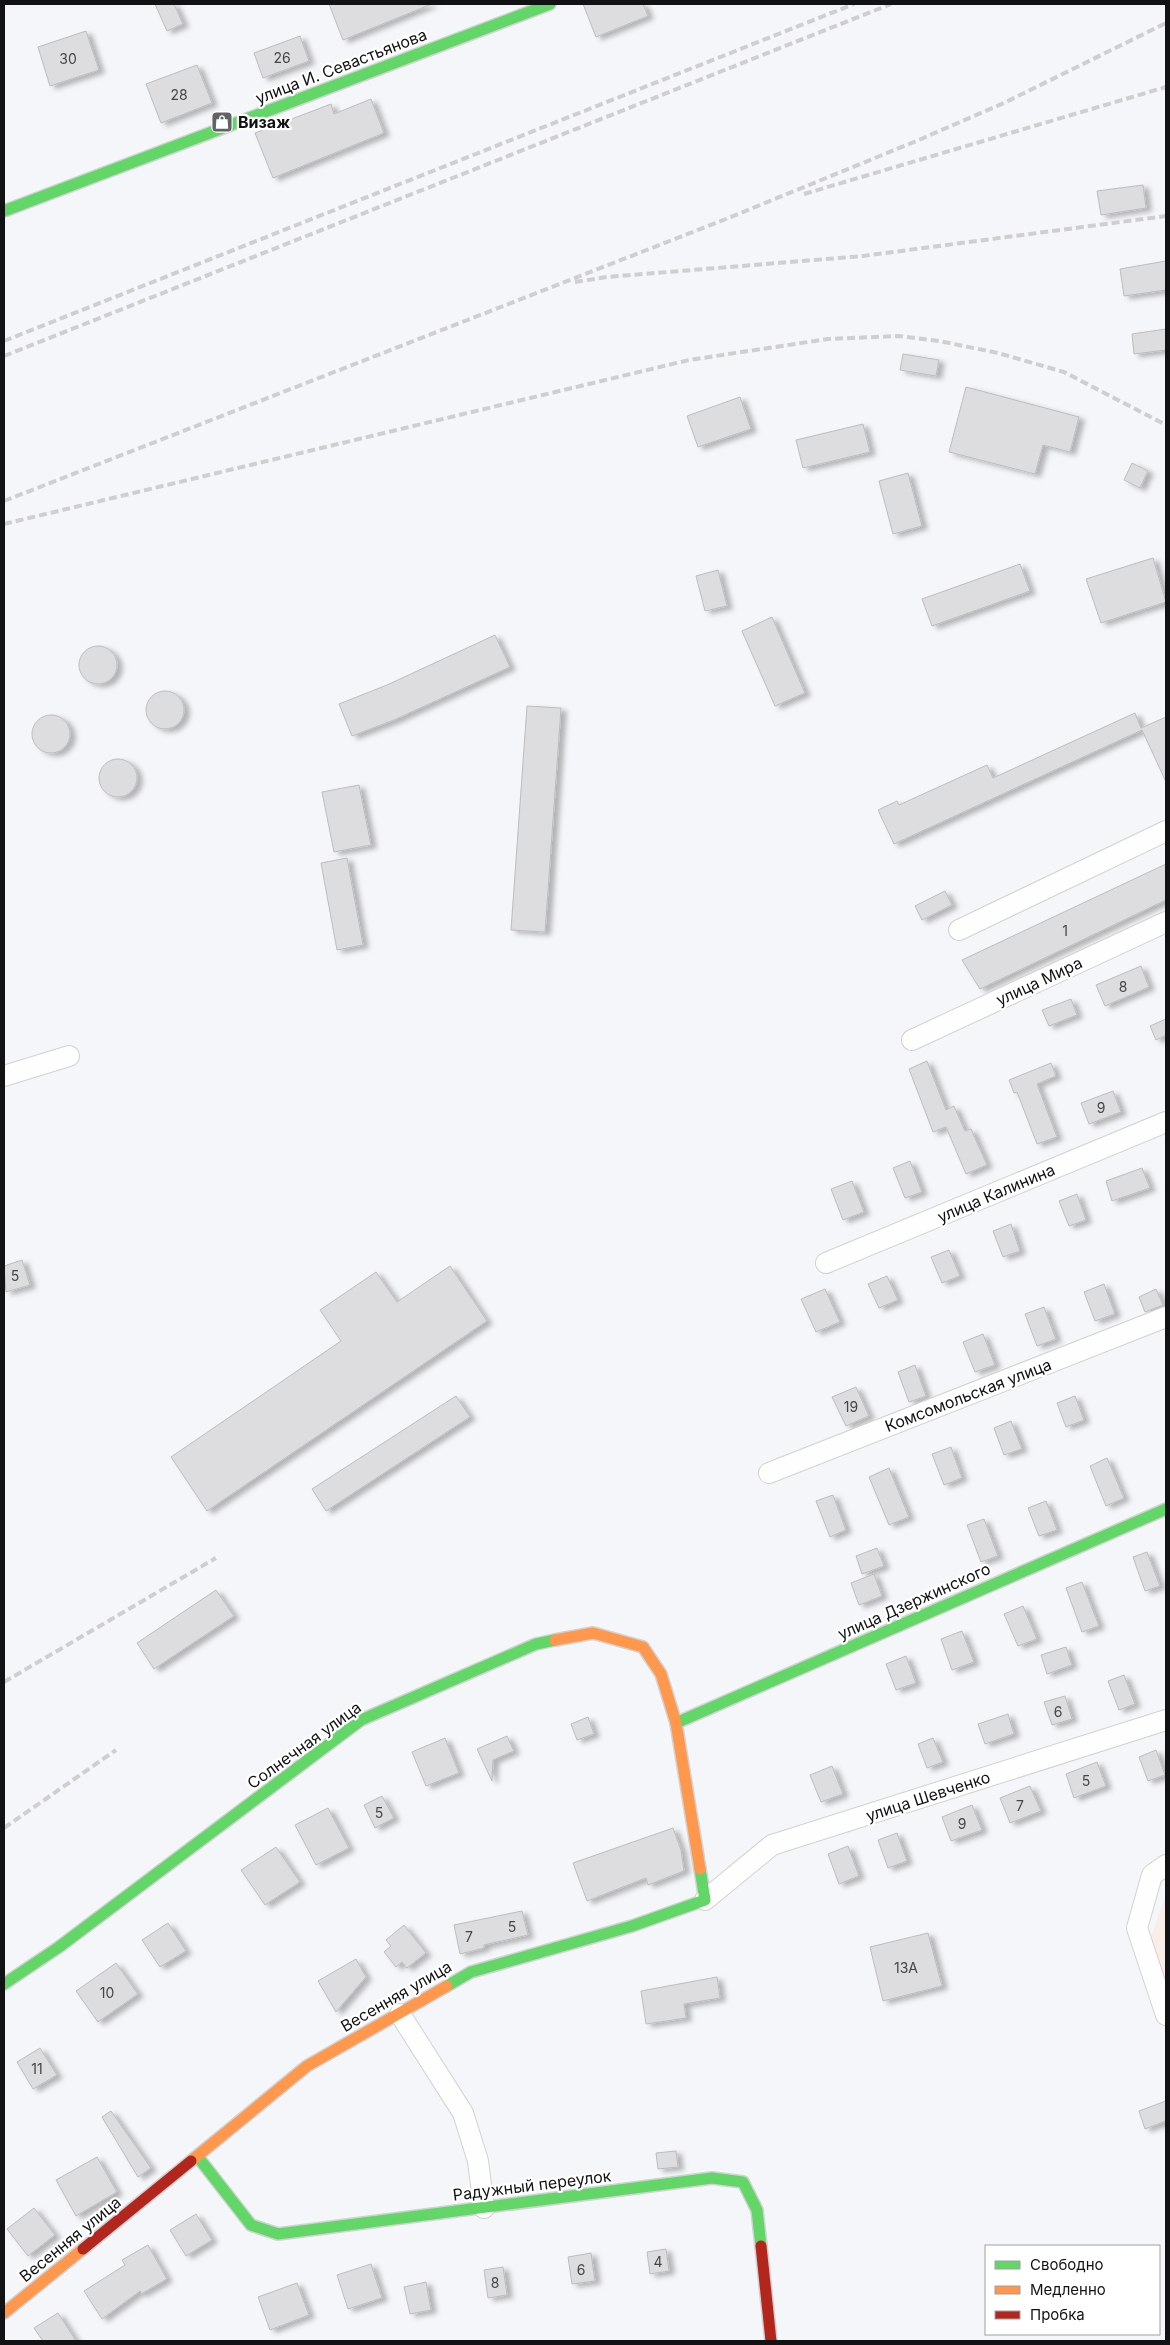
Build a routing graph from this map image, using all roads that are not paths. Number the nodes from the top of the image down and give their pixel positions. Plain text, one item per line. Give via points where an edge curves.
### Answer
1 (550, 4) edge
2 (4, 211) edge
3 (1166, 831) edge
4 (1166, 922) edge
5 (959, 930) dead end
6 (912, 1040) dead end
7 (69, 1056) dead end
8 (4, 1076) edge
9 (1166, 1122) edge
10 (826, 1263) dead end
11 (1166, 1317) edge
12 (769, 1473) dead end
13 (1166, 1509) edge
14 (1166, 1720) edge
15 (676, 1722) junction
16 (1166, 1865) edge
17 (705, 1900) junction
18 (4, 1984) edge
19 (400, 2014) junction
20 (1166, 2015) edge
21 (198, 2157) junction
22 (484, 2208) junction
23 (4, 2313) edge
24 (771, 2341) edge

1 - 2 street, улица И. Севастьянова
3 - 5 street
4 - 6 street, улица Мира
7 - 8 street
9 - 10 street, улица Калинина
11 - 12 street, Комсомольская улица
13 - 15 street, улица Дзержинского
14 - 17 street, улица Шевченко via 772,1845
15 - 17 street
15 - 18 street, Солнечная улица via 661,1674 642,1648 593,1634 536,1644 361,1720 59,1947
16 - 20 street via 1152,1876 1137,1928
17 - 19 street, Весенняя улица via 632,1926 471,1972
19 - 21 street, Весенняя улица via 307,2066
19 - 22 street via 463,2113 478,2161
21 - 22 street, Радужный переулок via 251,2225 278,2234
21 - 23 street, Весенняя улица
22 - 24 street, Радужный переулок via 712,2178 743,2182 757,2210

